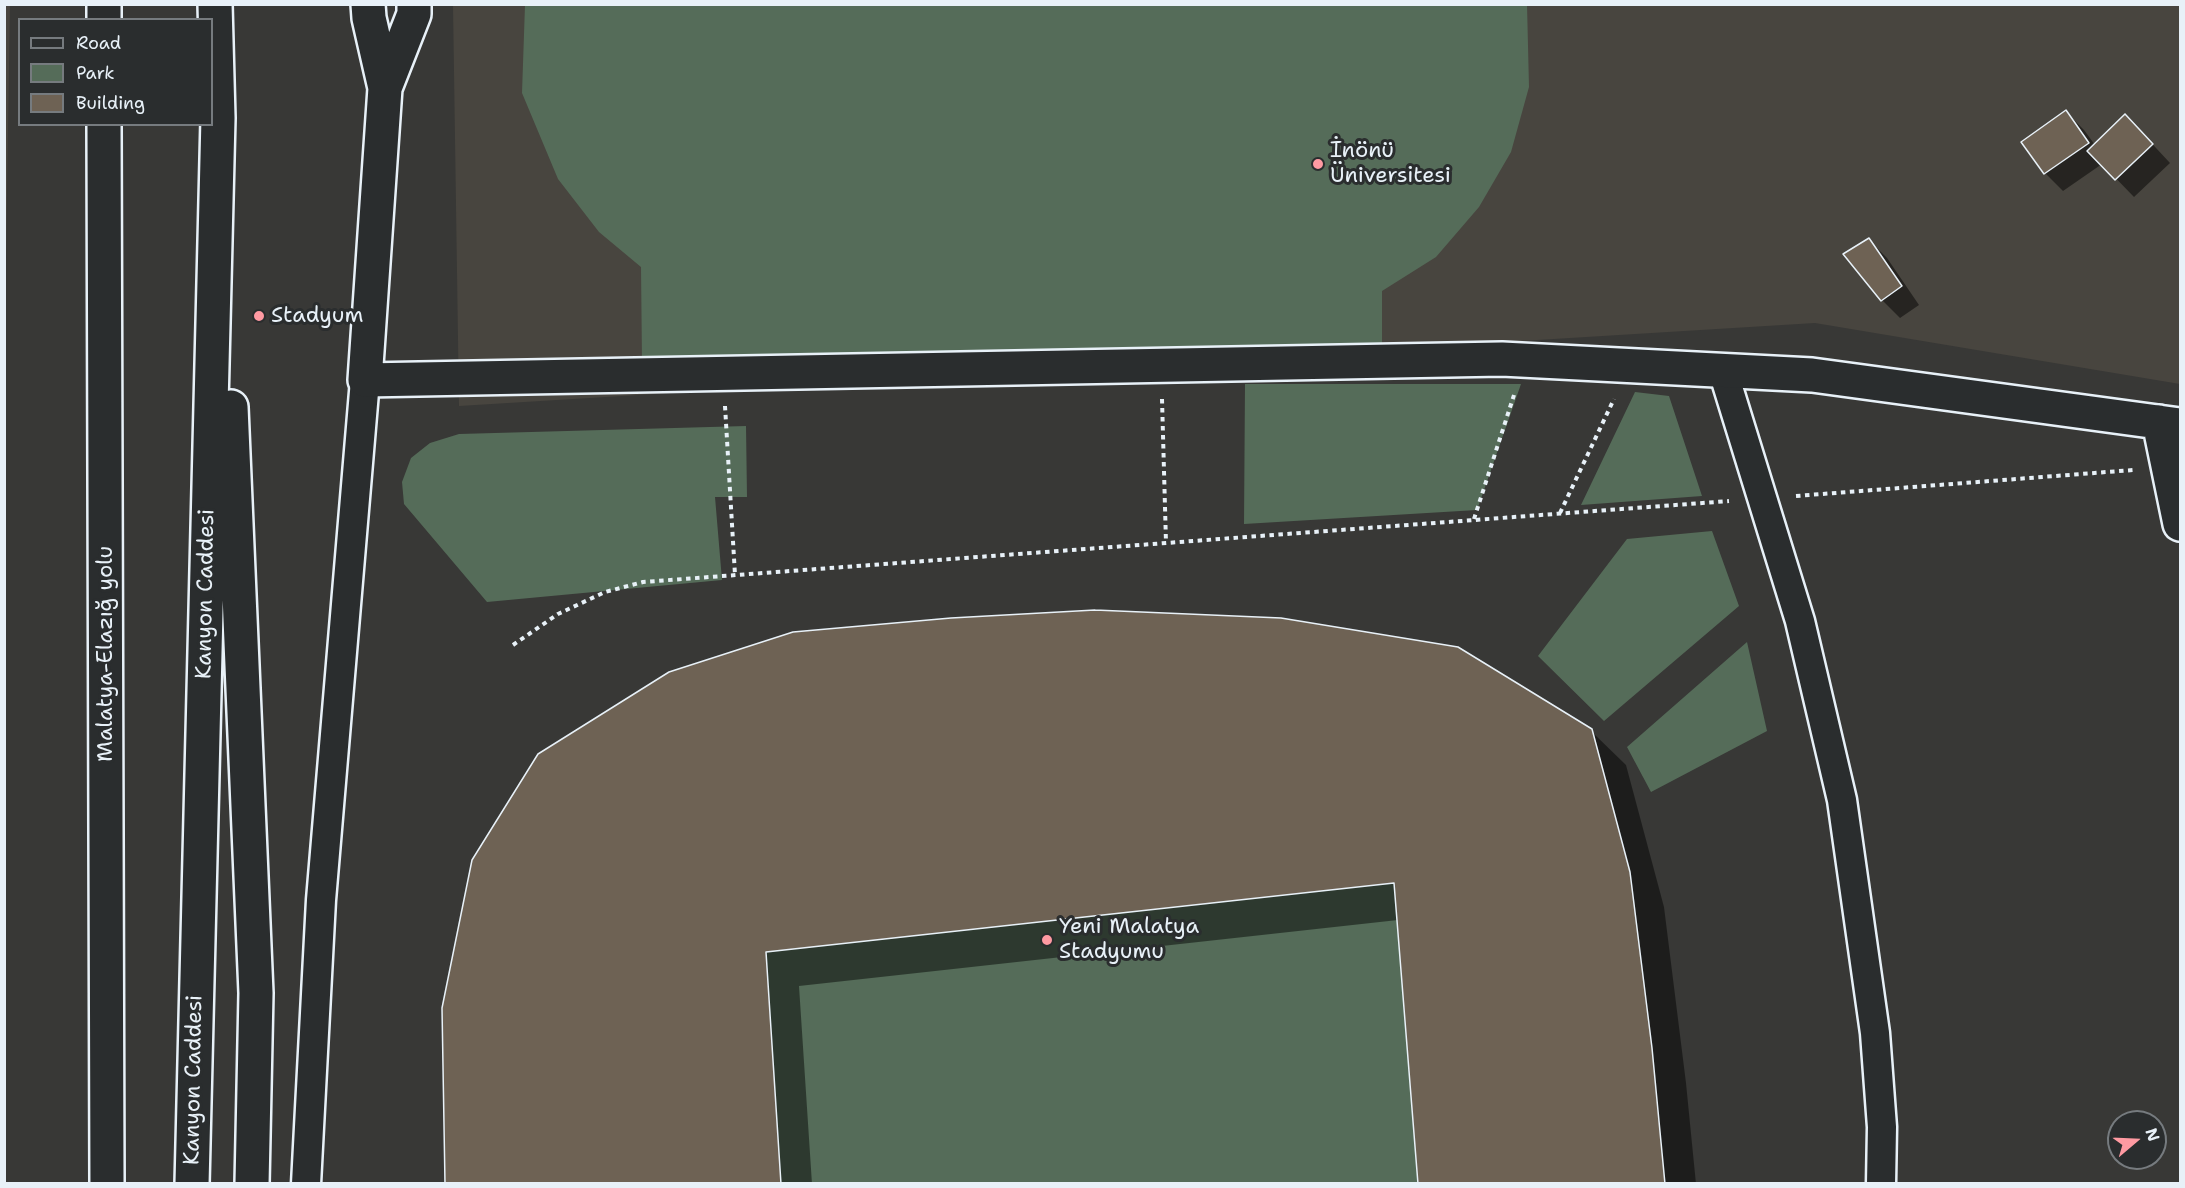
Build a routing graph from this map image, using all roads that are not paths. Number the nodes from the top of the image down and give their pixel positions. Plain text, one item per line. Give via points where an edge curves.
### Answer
1 (215, 4) edge
2 (368, 4) edge
3 (414, 4) edge
4 (385, 88) junction
5 (218, 118) junction
6 (104, 126) edge
7 (1724, 371) junction
8 (365, 380) junction
9 (2170, 423) edge
10 (2181, 524) edge
11 (107, 1184) edge
12 (192, 1184) edge
13 (252, 1184) edge
14 (306, 1184) edge
15 (1881, 1184) edge

1 - 5 main road, Kanyon Caddesi
2 - 4 main road
3 - 4 main road via 414,14
4 - 8 main road
5 - 12 main road, Kanyon Caddesi
5 - 13 main road via 256,993
6 - 11 main road, Malatya-Elazığ yolu
7 - 8 main road via 1525,360
7 - 9 main road via 1812,375
7 - 15 street via 1800,621 1842,800 1875,1033 1882,1127
8 - 14 street via 321,900
9 - 10 main road via 2169,467

